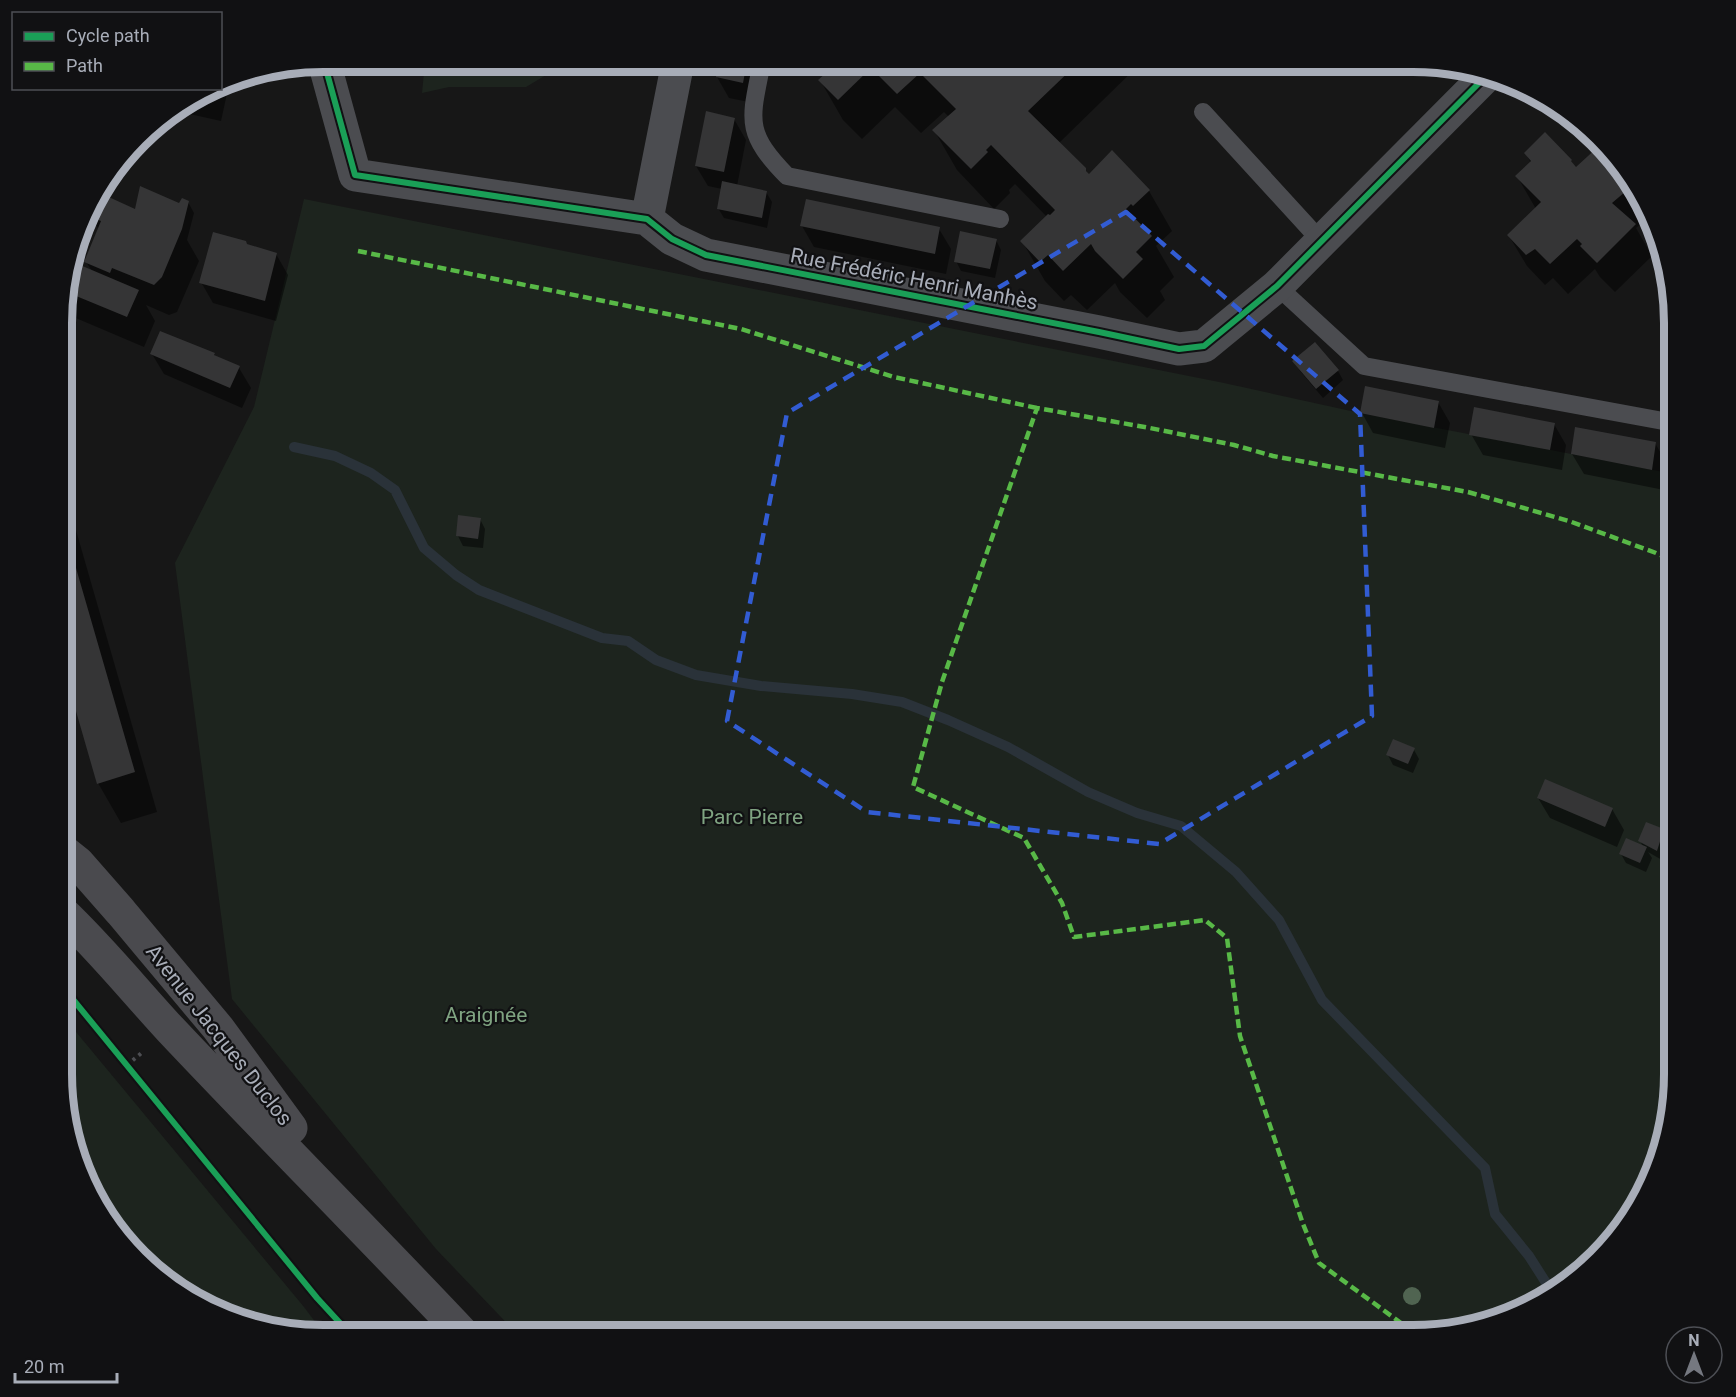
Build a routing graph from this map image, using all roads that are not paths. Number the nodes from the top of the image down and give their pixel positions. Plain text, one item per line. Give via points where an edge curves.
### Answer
1 (327, 72) edge
2 (676, 72) edge
3 (760, 72) edge
4 (1480, 82) edge
5 (1203, 112) dead end
6 (646, 219) junction
7 (1000, 219) dead end
8 (1321, 241) junction
9 (1277, 286) junction
10 (1664, 421) edge
11 (72, 858) edge
12 (72, 922) edge
13 (364, 1229) junction
14 (455, 1325) edge

1 - 6 street, Rue Frédéric Henri Manhès via 354,175
2 - 6 street
3 - 7 lane via 753,128 759,143 787,176
4 - 8 street, Rue Frédéric Henri Manhès
5 - 8 lane
6 - 9 street, Rue Frédéric Henri Manhès via 672,239 706,255 1179,349 1204,346
8 - 9 street, Rue Frédéric Henri Manhès
9 - 10 lane via 1364,366
11 - 13 main road, Avenue Jacques Duclos via 218,1028
12 - 13 main road, Avenue Jacques Duclos
13 - 14 main road, Avenue Jacques Duclos

